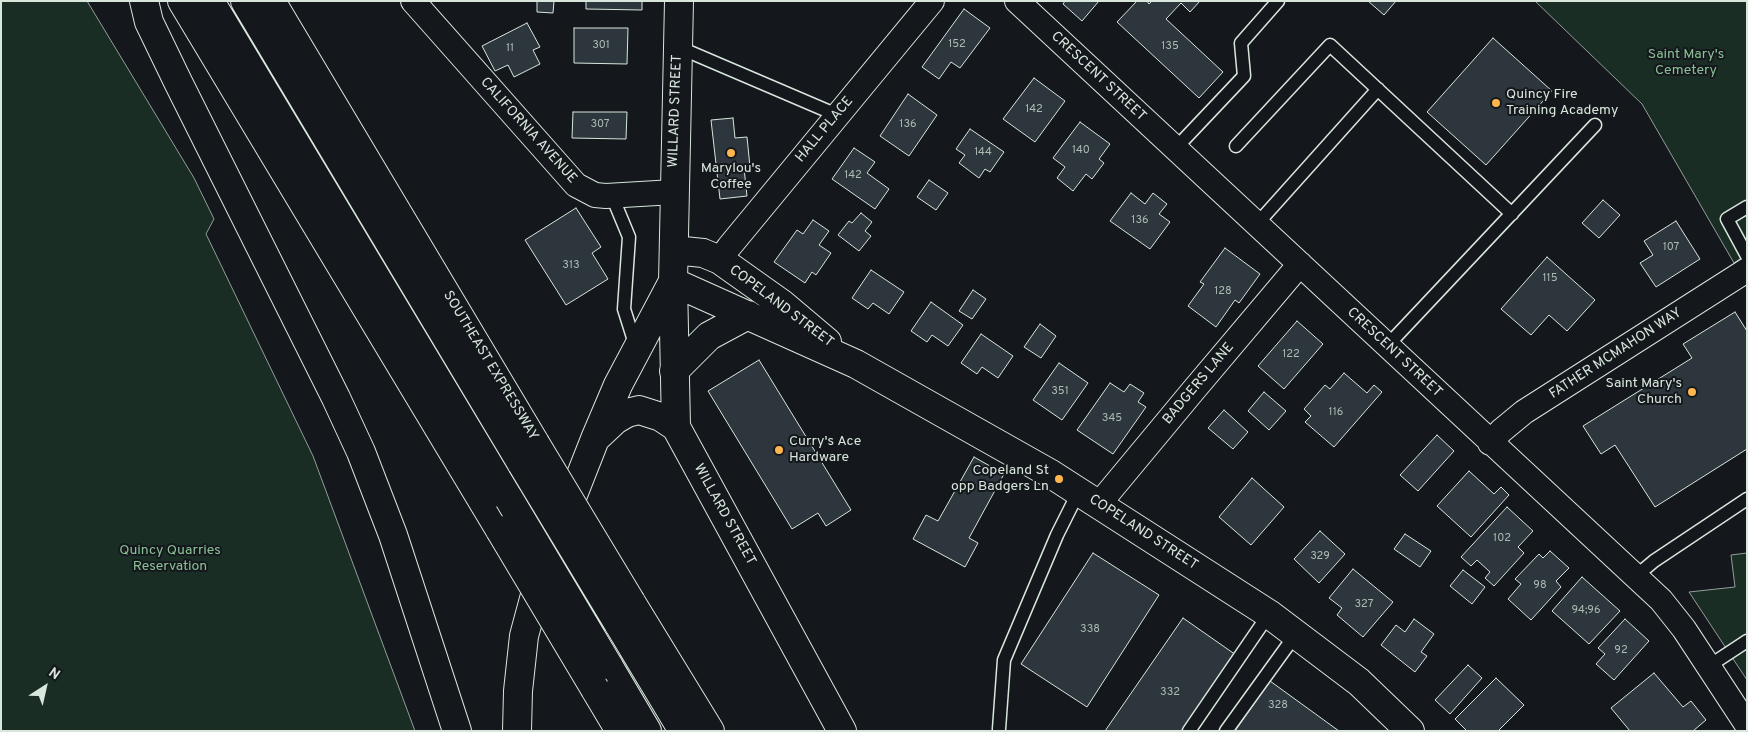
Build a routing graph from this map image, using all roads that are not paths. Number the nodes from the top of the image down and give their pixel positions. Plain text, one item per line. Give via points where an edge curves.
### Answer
1 (144, 1) edge
2 (182, 1) edge
3 (210, 1) edge
4 (245, 1) edge
5 (271, 1) edge
6 (412, 1) edge
7 (679, 1) edge
8 (932, 1) edge
9 (1017, 1) edge
10 (1278, 1) edge
11 (678, 48) junction
12 (1378, 89) junction
13 (838, 115) junction
14 (1595, 125) dead end
15 (1236, 146) dead end
16 (1175, 149) junction
17 (674, 192) junction
18 (612, 196) junction
19 (1747, 206) edge
20 (1512, 214) junction
21 (1257, 224) junction
22 (674, 250) junction
23 (1747, 256) edge
24 (720, 260) junction
25 (1300, 264) junction
26 (1747, 270) edge
27 (673, 282) junction
28 (748, 315) junction
29 (1388, 346) junction
30 (636, 349) junction
31 (856, 364) junction
32 (674, 371) junction
33 (676, 427) junction
34 (595, 439) junction
35 (1490, 443) junction
36 (529, 454) junction
37 (1089, 498) junction
38 (1747, 499) edge
39 (1635, 577) junction
40 (625, 612) junction
41 (1269, 614) junction
42 (1296, 634) junction
43 (1747, 641) edge
44 (1708, 666) junction
45 (1747, 725) edge
46 (999, 729) dead end
47 (457, 731) edge
48 (517, 731) edge
49 (620, 731) edge
50 (647, 731) edge
51 (683, 731) edge
52 (710, 731) edge
53 (842, 731) edge
54 (1189, 731) edge
55 (1226, 731) edge
56 (1410, 731) edge

1 - 47 main road via 150,22 178,82 361,452 393,535
2 - 49 main road, bridge
3 - 50 main road, bridge
4 - 36 main road
5 - 36 main road, SOUTHEAST EXPRESSWAY
6 - 18 street, CALIFORNIA AVENUE via 568,178 585,191
7 - 11 main road, WILLARD STREET
8 - 13 street, HALL PLACE
9 - 16 street, CRESCENT STREET
10 - 16 lane via 1241,43 1244,76
11 - 13 lane
11 - 17 main road, WILLARD STREET
12 - 15 lane via 1330,45
12 - 20 lane
12 - 21 lane
13 - 24 street, HALL PLACE
14 - 20 lane
16 - 21 street, CRESCENT STREET
17 - 18 street, CALIFORNIA AVENUE
17 - 22 main road, WILLARD STREET
18 - 30 lane via 629,237 624,309
19 - 23 lane via 1727,219
20 - 29 lane
21 - 25 street, CRESCENT STREET
22 - 24 main road, COPELAND STREET via 703,253
22 - 27 main road, WILLARD STREET
24 - 31 main road, COPELAND STREET via 782,304
25 - 29 street, CRESCENT STREET
25 - 37 street, BADGERS LANE via 1192,392
26 - 35 street, FATHER MCMAHON WAY via 1524,412
27 - 28 main road, COPELAND STREET
27 - 30 main road, WILLARD STREET
27 - 32 main road, WILLARD STREET
28 - 31 main road, COPELAND STREET
28 - 32 main road via 709,336
29 - 35 street, CRESCENT STREET
30 - 34 main road, WILLARD STREET
31 - 37 main road, COPELAND STREET via 1004,446
32 - 33 main road, WILLARD STREET
33 - 34 main road via 661,417 639,410 615,420
33 - 53 main road, WILLARD STREET
34 - 48 main road, WILLARD STREET via 530,610 520,664
35 - 39 street, CRESCENT STREET
36 - 40 main road, SOUTHEAST EXPRESSWAY, bridge
37 - 41 main road, COPELAND STREET
37 - 46 lane via 1056,534 1004,660
38 - 39 lane via 1654,560
39 - 44 street, CRESCENT STREET via 1674,615
40 - 51 main road
40 - 52 main road, SOUTHEAST EXPRESSWAY
41 - 42 main road, COPELAND STREET
41 - 54 lane
42 - 55 lane
42 - 56 main road, COPELAND STREET via 1358,682
43 - 44 lane
44 - 45 street, CRESCENT STREET

